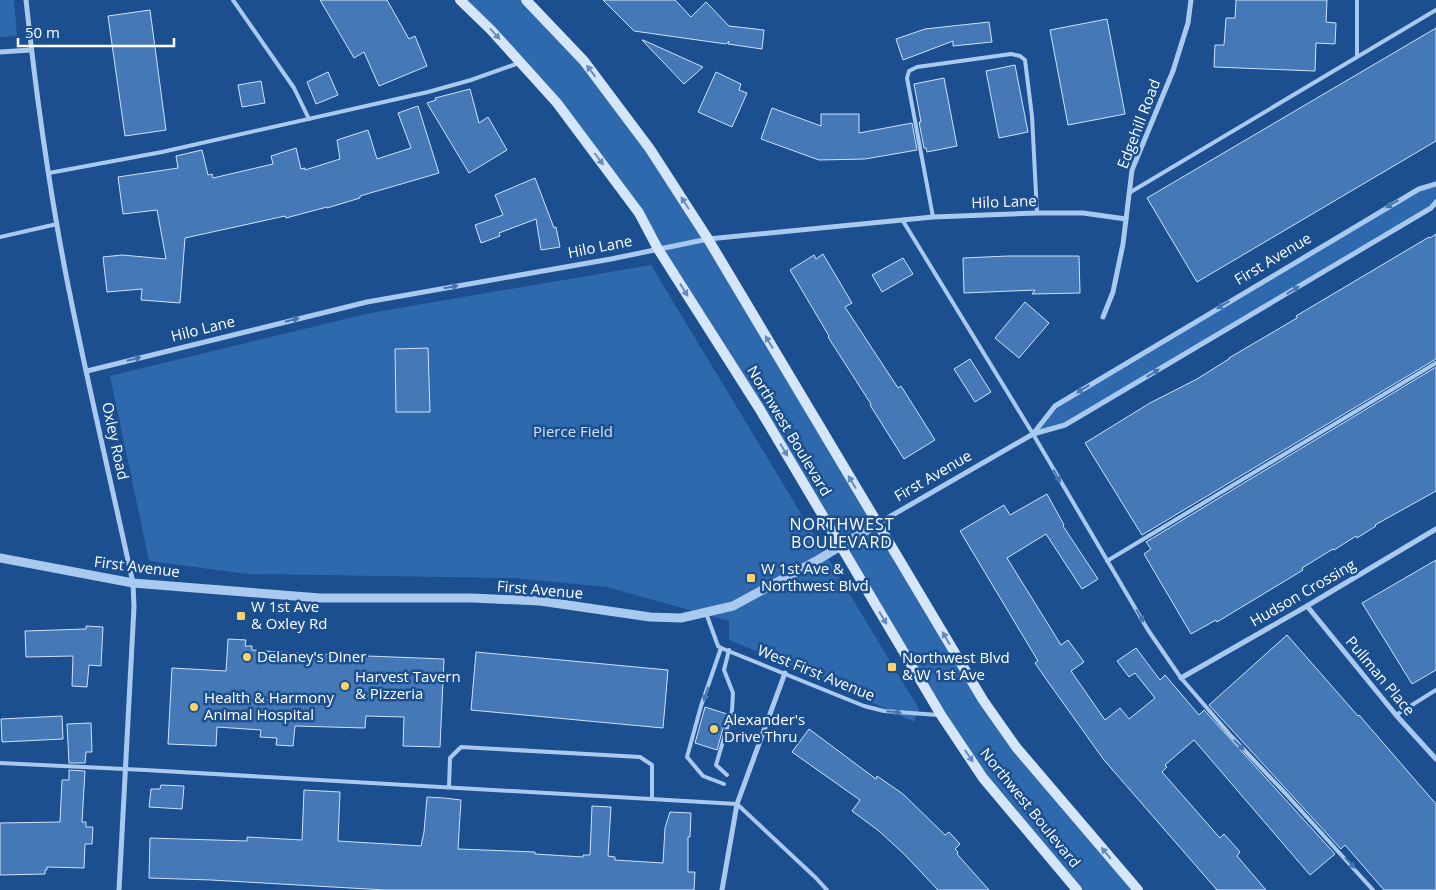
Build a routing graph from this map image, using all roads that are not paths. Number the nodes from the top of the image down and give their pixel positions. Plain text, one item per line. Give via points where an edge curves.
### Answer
1 (26, 0) edge
2 (233, 0) edge
3 (460, 0) edge
4 (526, 0) edge
5 (1191, 0) edge
6 (1357, 0) edge
7 (1436, 10) edge
8 (31, 50) junction
9 (0, 52) edge
10 (1357, 57) junction
11 (521, 63) junction
12 (309, 119) junction
13 (50, 173) junction
14 (1436, 184) edge
15 (1129, 194) junction
16 (1436, 202) edge
17 (1038, 212) junction
18 (933, 217) junction
19 (1126, 220) junction
20 (903, 221) junction
21 (58, 224) junction
22 (0, 237) edge
23 (708, 238) junction
24 (658, 249) junction
25 (1103, 317) dead end
26 (1436, 363) edge
27 (87, 371) junction
28 (1033, 434) junction
29 (877, 524) junction
30 (1436, 529) edge
31 (841, 546) junction
32 (0, 558) edge
33 (1107, 561) junction
34 (133, 583) junction
35 (1307, 606) junction
36 (706, 613) junction
37 (722, 648) junction
38 (729, 650) junction
39 (785, 672) junction
40 (1182, 678) junction
41 (1436, 690) edge
42 (1396, 715) junction
43 (942, 716) junction
44 (1436, 759) edge
45 (0, 763) edge
46 (126, 768) junction
47 (727, 776) dead end
48 (724, 784) dead end
49 (449, 787) junction
50 (652, 799) junction
51 (737, 804) junction
52 (119, 890) edge
53 (722, 890) edge
54 (827, 890) edge
55 (1078, 890) edge
56 (1138, 890) edge
57 (1373, 890) edge

1 - 8 street, Oxley Road
2 - 12 lane via 294,88
3 -> 11 main road, Northwest Boulevard
23 -> 4 main road, Northwest Boulevard via 650,150 584,61
5 - 15 street, Edgehill Road via 1174,72 1132,170
6 - 10 lane
7 - 10 lane
8 - 9 street
8 - 13 street, Oxley Road
10 - 15 lane
11 - 12 lane via 428,92
11 -> 24 main road, Northwest Boulevard via 557,103 633,205
12 - 13 lane
13 - 21 street, Oxley Road
14 -> 28 street, First Avenue via 1419,189 1054,406
15 - 19 street, Edgehill Road
28 -> 16 street, First Avenue via 1065,425 1423,213
17 - 18 street, Hilo Lane
17 - 18 lane via 1026,60 1011,54 909,71 907,78
17 - 19 street, Hilo Lane via 1083,213
18 - 20 street, Hilo Lane
19 - 25 street, Edgehill Road via 1114,292
20 - 23 street, Hilo Lane
20 - 28 lane
21 - 22 lane
21 - 27 street, Oxley Road
23 - 24 street, Hilo Lane
29 -> 23 main road, Northwest Boulevard
27 -> 24 street, Hilo Lane via 366,302
24 -> 31 main road, Northwest Boulevard via 759,408
26 - 33 lane
27 - 34 street, Oxley Road
28 - 29 street, First Avenue
28 -> 33 lane
29 - 31 street, First Avenue
56 -> 29 main road, Northwest Boulevard via 1016,747
30 - 35 street, Hudson Crossing
31 - 36 street, First Avenue via 734,606
31 -> 43 main road, Northwest Boulevard
32 - 34 street, First Avenue
33 -> 40 lane via 1148,630
34 - 36 street, First Avenue via 320,598 472,598 540,602 650,617 681,618
34 - 46 street, Oxley Road
35 - 40 street, Hudson Crossing
35 - 42 street, Pullman Place
36 - 37 lane via 718,646
37 - 38 lane, West First Avenue
37 -> 48 lane via 687,757 703,776
38 - 39 lane, West First Avenue
38 - 47 lane via 724,670 733,693 732,711 716,765
39 -> 43 lane, West First Avenue via 864,706
39 - 51 street
40 -> 57 lane
41 - 42 lane
42 - 44 street, Pullman Place
43 -> 55 main road, Northwest Boulevard via 983,778
45 - 46 lane
46 - 49 lane
46 - 52 street, Oxley Road
49 - 50 lane
49 - 50 lane via 450,758 461,747 640,757 652,765
50 - 51 lane
51 - 53 street
51 - 54 lane

